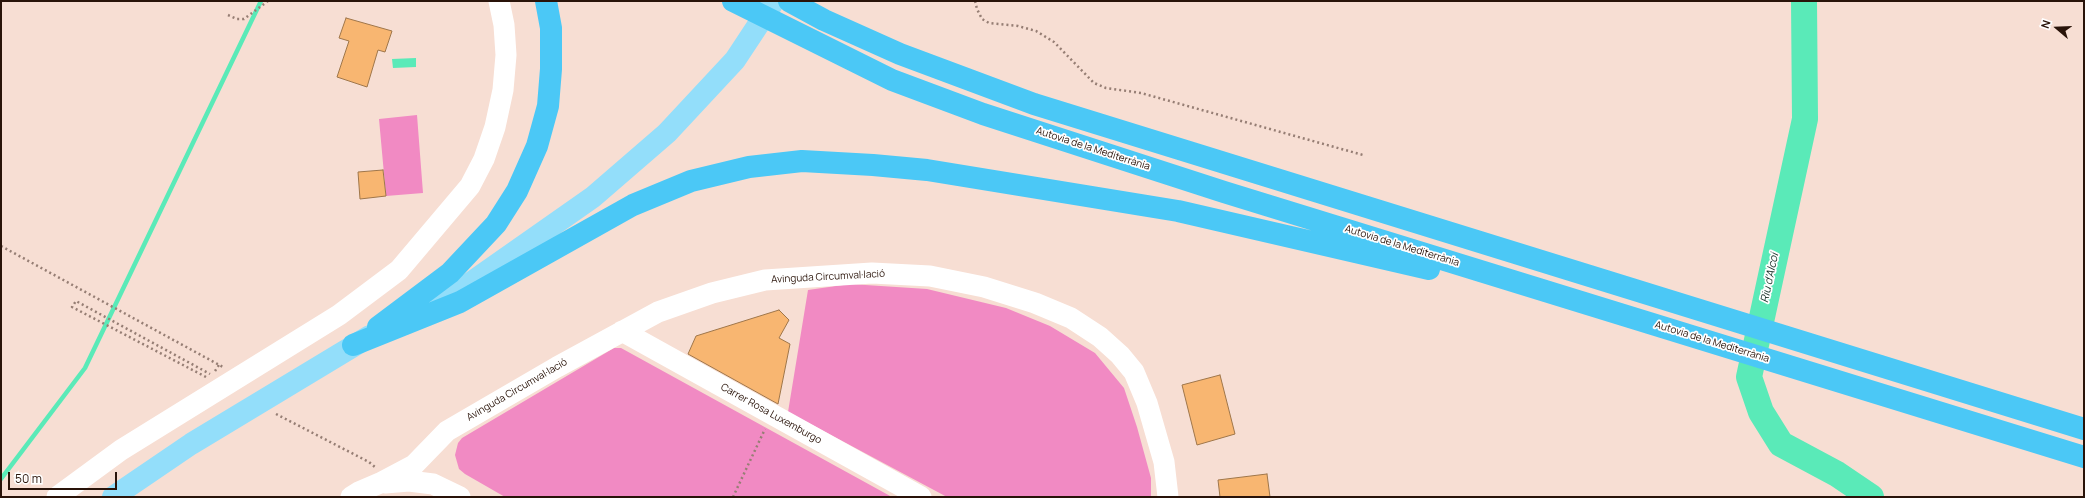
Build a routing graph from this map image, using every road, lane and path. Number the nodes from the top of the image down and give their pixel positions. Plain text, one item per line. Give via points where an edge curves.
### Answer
1 (268, 1) edge
2 (499, 1) edge
3 (546, 1) edge
4 (733, 1) edge
5 (774, 1) edge
6 (789, 1) edge
7 (975, 1) edge
8 (228, 15) dead end
9 (1363, 155) dead end
10 (1, 246) edge
11 (1430, 262) junction
12 (622, 331) junction
13 (353, 345) junction
14 (206, 378) dead end
15 (274, 413) dead end
16 (771, 414) junction
17 (2084, 429) edge
18 (2084, 457) edge
19 (380, 483) junction
20 (57, 497) edge
21 (113, 497) edge
22 (350, 497) edge
23 (460, 497) edge
24 (733, 497) edge
25 (921, 497) edge
26 (1168, 497) edge

1 - 8 path via 244,19
2 - 20 street via 506,55 495,126 484,159 470,186 399,270 339,315 121,450
3 - 13 highway via 551,28 548,106 537,146 517,191 496,224 450,273
4 - 11 highway, Autovia de la Mediterrània via 892,80 983,114
5 - 13 main road via 735,60 667,132 593,197 470,284
6 - 17 highway via 824,20 900,54 1034,104
7 - 9 path via 982,19 990,23 1036,31 1054,42 1094,82 1106,88 1141,93
10 - 14 path via 219,364 212,375 76,301 72,307
11 - 13 highway via 1163,209 927,170 802,161 749,167 691,181 633,205 460,302
11 - 18 highway, Autovia de la Mediterrània via 1543,301 1615,313
12 - 16 street, Carrer Rosa Luxemburgo
12 - 19 street, Avinguda Circumval·lació via 447,431 414,465
12 - 26 street, Avinguda Circumval·lació via 658,312 712,293 766,280 811,275 872,273 930,276 984,287 1027,300 1071,318 1100,337 1134,372 1164,462
13 - 21 main road via 191,444
15 - 19 path via 369,462 377,468
16 - 24 path
16 - 25 street, Carrer Rosa Luxemburgo
19 - 22 street, Avinguda Circumval·lació
19 - 23 street via 409,481 434,484

